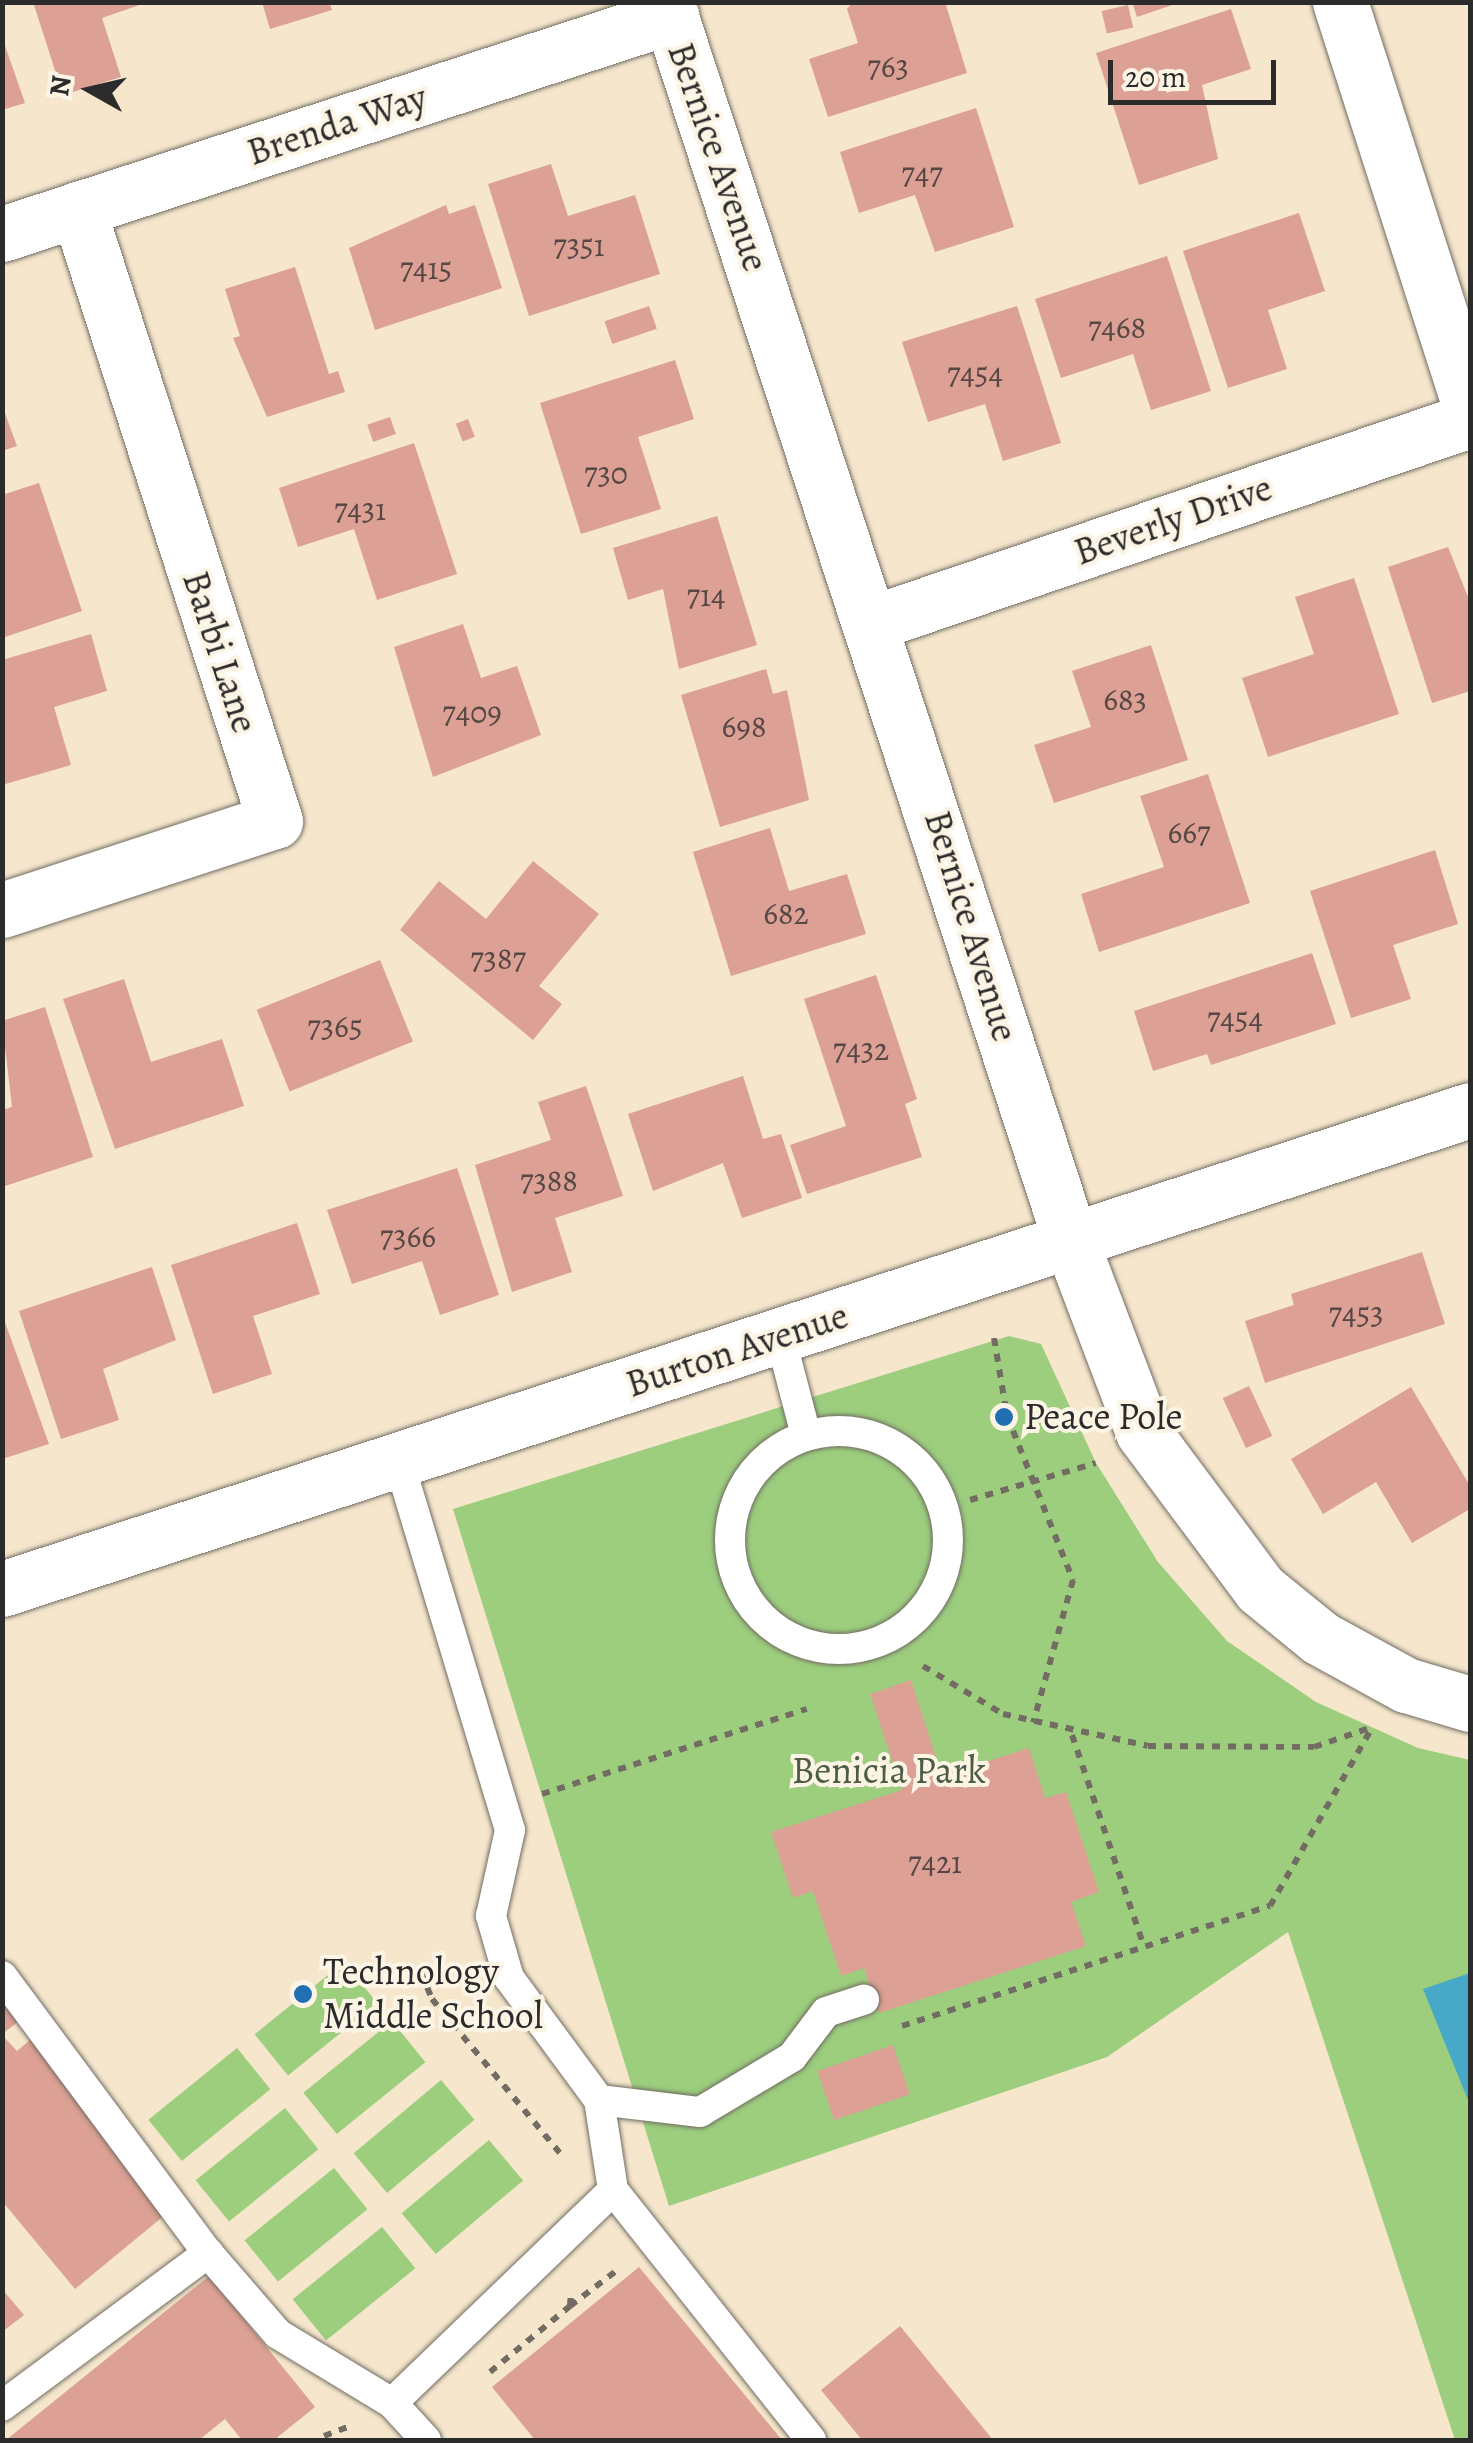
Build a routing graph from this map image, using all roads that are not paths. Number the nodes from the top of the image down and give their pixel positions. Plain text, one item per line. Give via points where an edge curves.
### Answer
1 (1340, 2) edge
2 (669, 10) edge
3 (78, 209) junction
4 (2, 234) edge
5 (1470, 408) edge
6 (1470, 420) edge
7 (875, 622) junction
8 (2, 910) edge
9 (1470, 1110) edge
10 (1071, 1242) junction
11 (780, 1336) junction
12 (806, 1434) junction
13 (398, 1460) junction
14 (2, 1590) edge
15 (1470, 1704) edge
16 (2, 1976) edge
17 (864, 2000) dead end
18 (599, 2100) junction
19 (614, 2190) junction
20 (208, 2252) junction
21 (2, 2406) edge
22 (394, 2406) junction
23 (426, 2440) edge
24 (811, 2440) edge

1 - 5 street
2 - 3 street, Brenda Way
2 - 7 street, Bernice Avenue
3 - 4 street, Brenda Way
3 - 8 street, Barbi Lane via 275,821
6 - 7 street, Beverly Drive
7 - 10 street, Bernice Avenue
9 - 10 street, Burton Avenue
10 - 11 street, Burton Avenue
10 - 15 street, Bernice Avenue via 1143,1432 1260,1589 1337,1647 1406,1685
11 - 12 lane
11 - 13 street, Burton Avenue
12 - 12 lane via 879,1438 934,1485 946,1558 923,1607 882,1640 812,1646 754,1608 736,1577 734,1507 750,1476
13 - 14 street, Burton Avenue
13 - 18 lane via 510,1830 491,1916 509,1978
16 - 20 lane
17 - 18 lane via 826,2012 792,2057 700,2112
18 - 19 lane
19 - 22 lane
19 - 24 lane
20 - 21 lane
20 - 22 lane via 278,2334
22 - 23 lane

